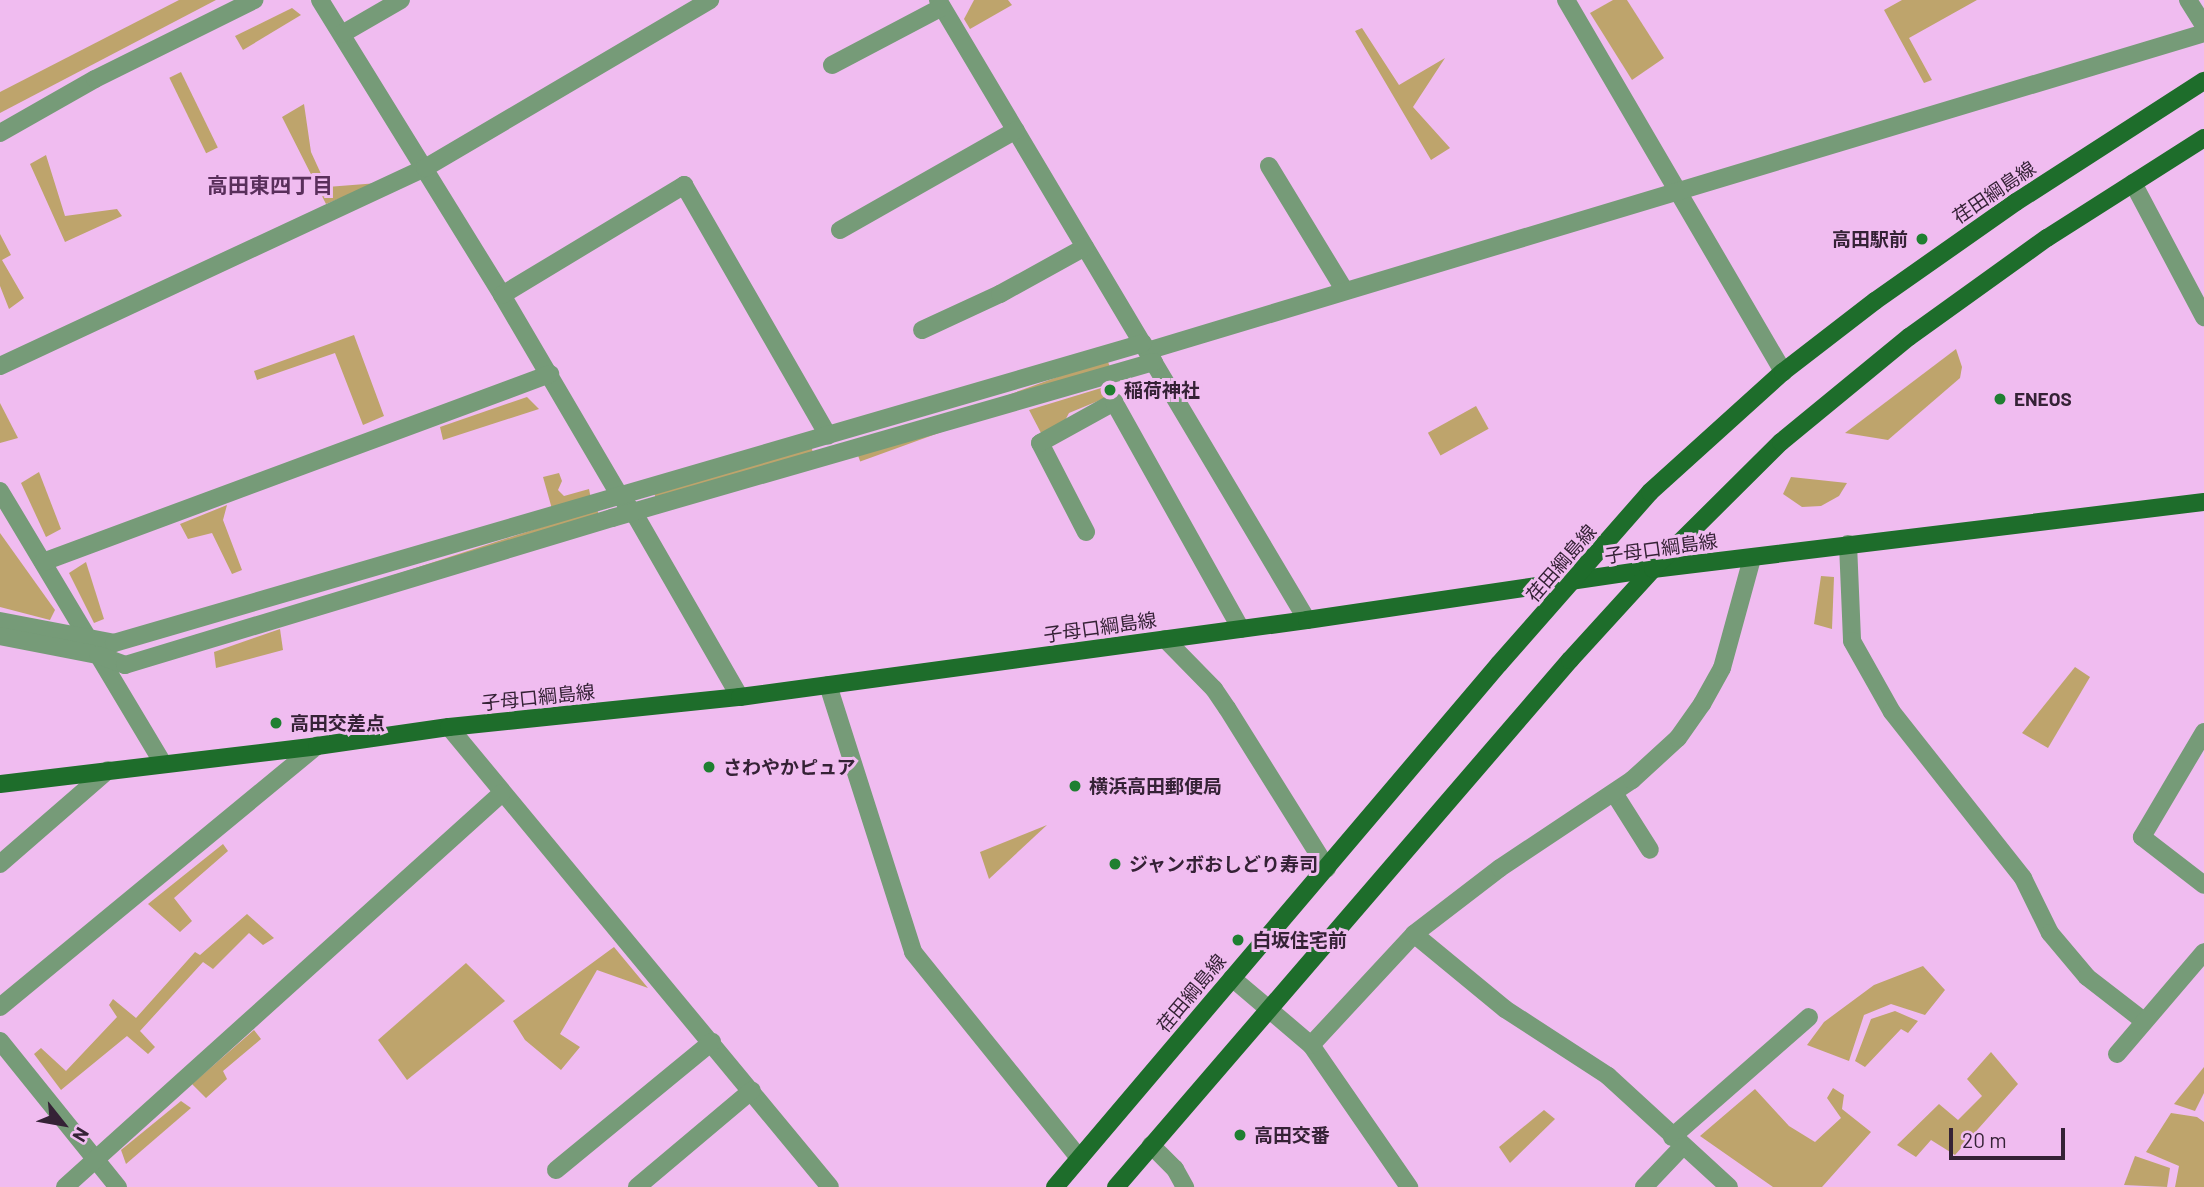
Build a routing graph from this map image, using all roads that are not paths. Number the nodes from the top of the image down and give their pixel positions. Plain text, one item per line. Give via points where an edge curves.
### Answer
1 (254, 0) edge
2 (320, 0) edge
3 (401, 0) edge
4 (710, 0) edge
5 (1566, 0) edge
6 (2188, 0) edge
7 (940, 4) edge
8 (2204, 26) edge
9 (2204, 33) edge
10 (342, 34) junction
11 (832, 65) dead end
12 (2204, 81) edge
13 (1016, 130) junction
14 (0, 133) edge
15 (2204, 138) edge
16 (1269, 166) dead end
17 (425, 168) junction
18 (2133, 184) junction
19 (1679, 190) junction
20 (841, 230) dead end
21 (1085, 247) junction
22 (1345, 291) junction
23 (502, 295) junction
24 (2204, 317) edge
25 (922, 330) dead end
26 (1148, 352) junction
27 (0, 366) edge
28 (1783, 372) junction
29 (550, 374) junction
30 (828, 435) junction
31 (0, 491) edge
32 (620, 496) junction
33 (2204, 502) edge
34 (634, 513) junction
35 (1086, 532) dead end
36 (1848, 544) junction
37 (1752, 558) junction
38 (43, 562) junction
39 (1653, 569) junction
40 (1573, 582) junction
41 (1307, 620) junction
42 (0, 621) edge
43 (1241, 629) junction
44 (0, 636) edge
45 (89, 639) junction
46 (1165, 639) junction
47 (98, 656) junction
48 (828, 685) junction
49 (740, 697) junction
50 (449, 727) junction
51 (2204, 732) edge
52 (317, 746) junction
53 (163, 763) junction
54 (108, 770) junction
55 (0, 784) edge
56 (502, 793) junction
57 (1614, 793) junction
58 (1650, 850) dead end
59 (0, 864) edge
60 (1327, 868) junction
61 (2204, 885) edge
62 (1415, 934) junction
63 (2204, 952) edge
64 (1232, 978) junction
65 (0, 1007) edge
66 (1270, 1011) junction
67 (1809, 1017) dead end
68 (2144, 1021) junction
69 (0, 1041) edge
70 (712, 1042) junction
71 (1311, 1045) junction
72 (2117, 1054) dead end
73 (752, 1090) junction
74 (1677, 1142) junction
75 (1151, 1145) junction
76 (1079, 1158) junction
77 (95, 1159) junction
78 (556, 1170) dead end
79 (65, 1187) edge
80 (118, 1187) edge
81 (637, 1187) edge
82 (830, 1187) edge
83 (1055, 1187) edge
84 (1116, 1187) edge
85 (1185, 1187) edge
86 (1409, 1187) edge
87 (1644, 1187) edge
88 (1729, 1187) edge

1 - 14 street via 95,79
2 - 10 street
3 - 10 street
4 - 17 street
5 - 19 street
6 - 8 street
7 - 11 street
7 - 13 street
9 - 19 street
10 - 17 street
12 - 28 main road, 荏田綱島線 via 2016,202
13 - 20 street
13 - 21 street
15 - 18 main road
16 - 22 street
17 - 23 street
17 - 27 street
18 - 24 street
18 - 39 main road via 2047,238 1909,337 1781,442
19 - 22 street
19 - 28 street
21 - 25 street
21 - 26 street
22 - 26 street
23 - 29 street
23 - 30 street via 684,185
26 - 30 street
26 - 34 street
26 - 41 street
28 - 40 main road, 荏田綱島線 via 1650,492
29 - 32 street
29 - 38 street
30 - 32 street
31 - 38 street
32 - 34 street
32 - 45 street via 114,643
33 - 36 main road, 子母口綱島線
34 - 47 street via 125,665
34 - 49 street
35 - 43 street via 1040,443 1114,402
36 - 37 main road, 子母口綱島線
36 - 68 street via 1852,641 1892,712 2023,878 2050,933 2087,977
37 - 39 main road, 子母口綱島線
37 - 57 street via 1722,668 1702,705 1664,753
38 - 45 street
39 - 40 main road, 子母口綱島線
39 - 66 main road via 1564,666
40 - 41 main road, 子母口綱島線
40 - 60 main road, 荏田綱島線
41 - 43 main road, 子母口綱島線
42 - 45 street
43 - 46 main road, 子母口綱島線
44 - 47 street
45 - 47 street
46 - 48 main road, 子母口綱島線
46 - 60 street via 1214,689
47 - 53 street
48 - 49 main road, 子母口綱島線
48 - 76 street via 913,952
49 - 50 main road, 子母口綱島線
50 - 52 main road, 子母口綱島線
50 - 56 street
51 - 61 street via 2142,837
52 - 53 main road, 子母口綱島線
52 - 65 street
53 - 54 main road, 子母口綱島線
54 - 55 main road, 子母口綱島線
54 - 59 street
56 - 70 street
56 - 77 street
57 - 58 street
57 - 62 street via 1500,868
60 - 64 main road, 荏田綱島線
62 - 71 street
62 - 74 street via 1504,1009 1608,1076
63 - 68 street
64 - 66 street
64 - 76 main road, 荏田綱島線
66 - 71 street
66 - 75 main road
67 - 74 street
68 - 72 street
69 - 77 street
70 - 73 street
70 - 78 street
71 - 86 street
73 - 81 street
73 - 82 street
74 - 87 street
74 - 88 street
75 - 84 main road
75 - 85 street via 1175,1169
76 - 83 main road, 荏田綱島線
77 - 79 street
77 - 80 street

